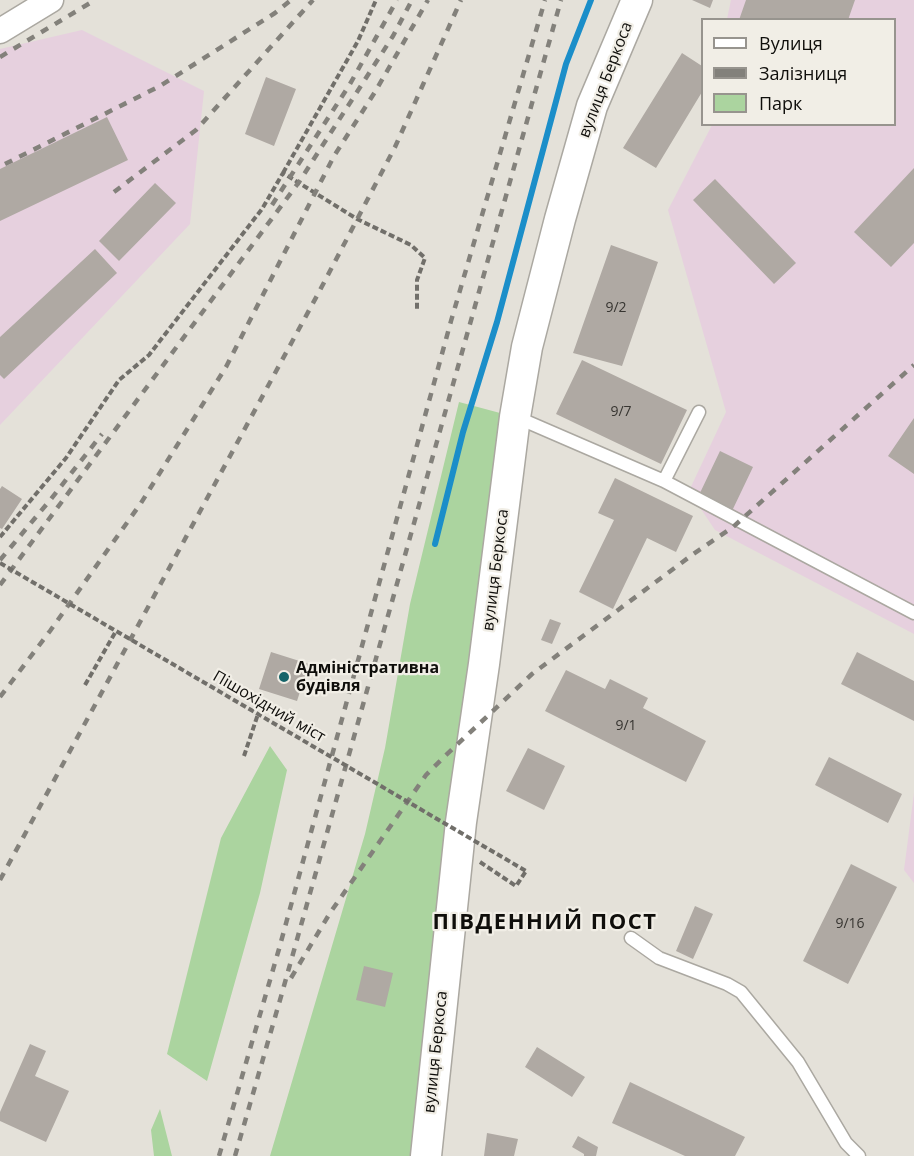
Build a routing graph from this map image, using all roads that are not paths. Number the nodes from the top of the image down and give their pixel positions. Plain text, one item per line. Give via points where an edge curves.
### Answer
1 (51, 0) edge
2 (637, 0) edge
3 (0, 30) edge
4 (699, 412) dead end
5 (515, 417) junction
6 (664, 481) junction
7 (914, 614) edge
8 (631, 938) dead end
9 (426, 1156) edge
10 (859, 1156) edge

1 - 3 street
2 - 5 street, вулиця Беркоса via 589,117 527,347
4 - 6 lane
5 - 6 lane
5 - 9 street, вулиця Беркоса via 460,822
6 - 7 lane
8 - 10 lane via 659,957 741,992 798,1062 846,1143

